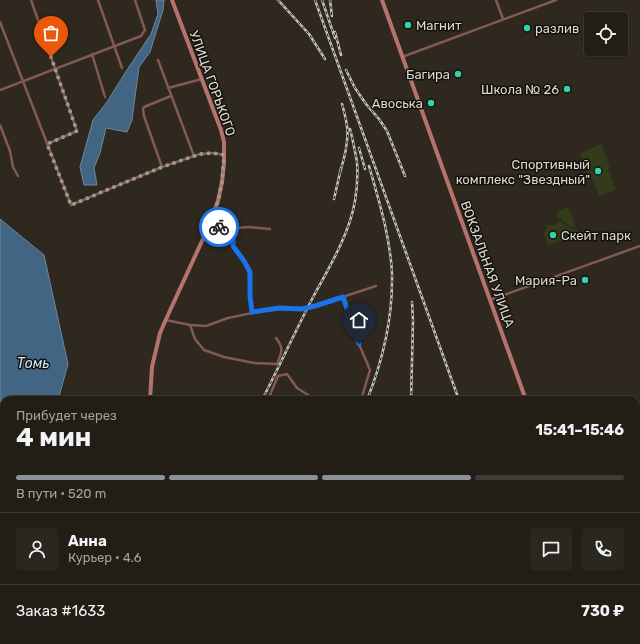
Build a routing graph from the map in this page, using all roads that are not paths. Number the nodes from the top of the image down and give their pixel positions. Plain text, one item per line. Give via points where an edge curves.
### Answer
1 (31, 0) edge
2 (98, 0) edge
3 (135, 0) edge
4 (172, 0) edge
5 (382, 0) edge
6 (496, 0) edge
7 (556, 0) edge
8 (503, 19) junction
9 (0, 22) edge
10 (115, 46) junction
11 (92, 54) junction
12 (402, 57) junction
13 (158, 60) dead end
14 (122, 68) dead end
15 (55, 69) junction
16 (202, 79) junction
17 (24, 81) junction
18 (168, 88) junction
19 (0, 90) edge
20 (171, 96) junction
21 (105, 97) dead end
22 (0, 126) edge
23 (47, 144) junction
24 (224, 155) junction
25 (194, 156) junction
26 (162, 167) junction
27 (18, 176) dead end
28 (209, 223) junction
29 (233, 229) junction
30 (270, 229) dead end
31 (640, 246) edge
32 (376, 286) dead end
33 (343, 297) junction
34 (490, 300) junction
35 (252, 312) junction
36 (166, 320) junction
37 (190, 325) junction
38 (276, 338) dead end
39 (150, 396) edge
40 (270, 396) edge
41 (310, 396) edge
42 (362, 396) edge
43 (525, 396) edge

1 - 15 street
2 - 10 street
3 - 10 street via 145,30 141,36
4 - 16 main road, УЛИЦА ГОРЬКОГО
5 - 12 main road, ВОКЗАЛЬНАЯ УЛИЦА
6 - 8 street
7 - 8 street
8 - 12 street
9 - 17 street
10 - 11 street
10 - 14 street
11 - 15 street
11 - 21 street
12 - 34 main road, ВОКЗАЛЬНАЯ УЛИЦА
13 - 18 street
15 - 17 street
15 - 23 street via 77,131
16 - 18 street
16 - 24 main road, УЛИЦА ГОРЬКОГО via 221,130
17 - 19 street
17 - 23 street
18 - 20 street
20 - 25 street
20 - 26 street via 143,108
22 - 27 street
23 - 26 street via 71,205
24 - 25 street via 213,153
24 - 28 main road, УЛИЦА ГОРЬКОГО via 218,201
25 - 26 street
28 - 29 street via 225,230
28 - 36 main road, УЛИЦА ГОРЬКОГО
29 - 30 street
29 - 35 street via 233,246 250,272
31 - 34 street
32 - 33 street
33 - 35 street via 302,309 279,308
33 - 42 street via 370,370
34 - 43 main road, ВОКЗАЛЬНАЯ УЛИЦА
35 - 37 street via 206,326
36 - 37 street
36 - 39 main road, УЛИЦА ГОРЬКОГО via 160,333 152,367
37 - 38 street via 195,339 204,350 224,358 254,363 277,364 282,352
40 - 41 street via 278,376 287,374 297,388

